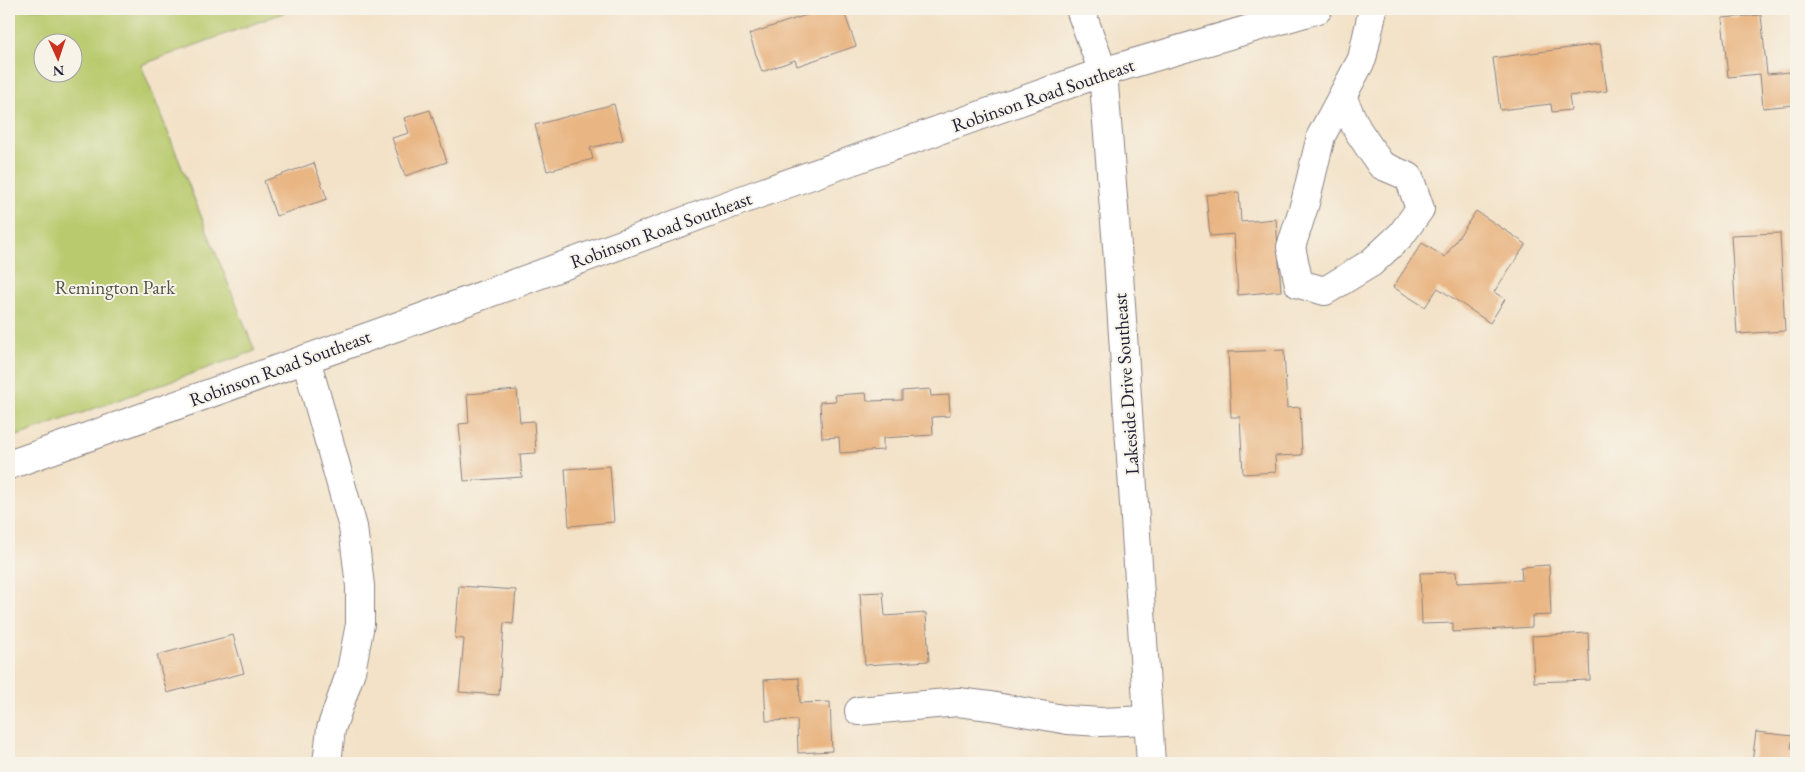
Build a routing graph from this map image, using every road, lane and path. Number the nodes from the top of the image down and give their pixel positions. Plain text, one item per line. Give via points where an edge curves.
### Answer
1 (1080, 9) edge
2 (1318, 9) edge
3 (1373, 9) edge
4 (1103, 72) junction
5 (1342, 97) junction
6 (306, 359) junction
7 (9, 465) edge
8 (859, 711) dead end
9 (1148, 720) junction
10 (327, 763) edge
11 (1151, 763) edge

1 - 4 main road, Lakeside Drive Southeast
2 - 4 main road, Robinson Road Southeast
3 - 5 main road via 1362,59
4 - 6 main road, Robinson Road Southeast
4 - 9 main road, Lakeside Drive Southeast
5 - 5 main road via 1321,136 1291,247 1299,284 1325,291 1371,263 1401,235 1420,209 1409,177 1381,165
6 - 7 main road, Robinson Road Southeast
6 - 10 main road via 353,526 360,586 360,624 351,672 331,729
8 - 9 main road via 958,702 1068,720
9 - 11 main road, Lakeside Drive Southeast

